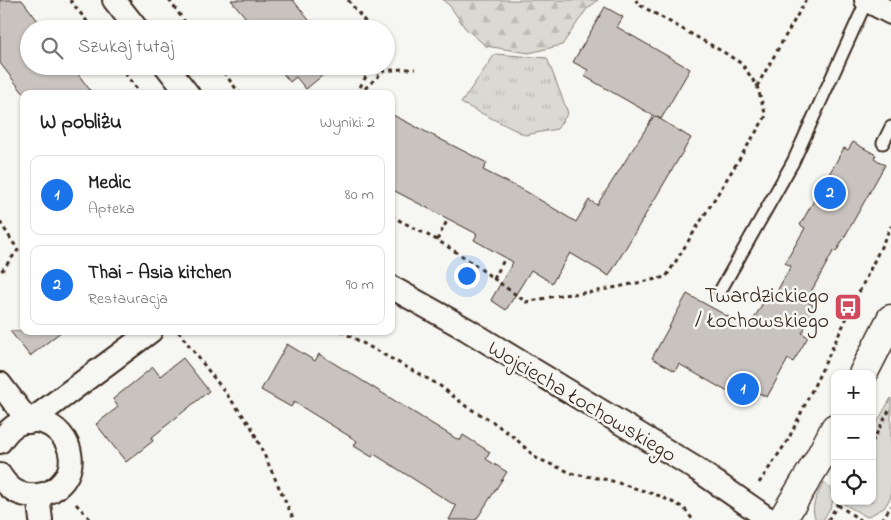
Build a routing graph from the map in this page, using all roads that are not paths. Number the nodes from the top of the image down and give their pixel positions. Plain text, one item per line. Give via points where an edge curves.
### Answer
1 (867, 0) edge
2 (119, 2) edge
3 (891, 13) edge
4 (130, 20) edge
5 (173, 75) edge
6 (185, 90) edge
7 (891, 127) edge
8 (883, 143) dead end
9 (395, 289) edge
10 (719, 293) dead end
11 (891, 319) edge
12 (146, 335) edge
13 (866, 370) edge
14 (0, 384) edge
15 (29, 422) junction
16 (831, 436) edge
17 (0, 442) edge
18 (0, 475) edge
19 (38, 495) junction
20 (41, 520) edge
21 (770, 520) edge
22 (782, 520) edge

1 - 3 street
1 - 10 lane via 793,162
2 - 4 street
5 - 6 street
7 - 8 lane
9 - 21 street, Wojciecha Łochowskiego via 695,468
11 - 13 street
12 - 15 street
14 - 15 street
15 - 17 street via 16,425
15 - 19 street via 39,421 51,426 64,436 71,452 68,475 60,486
16 - 22 street
18 - 19 street via 14,491 27,496
19 - 20 street

